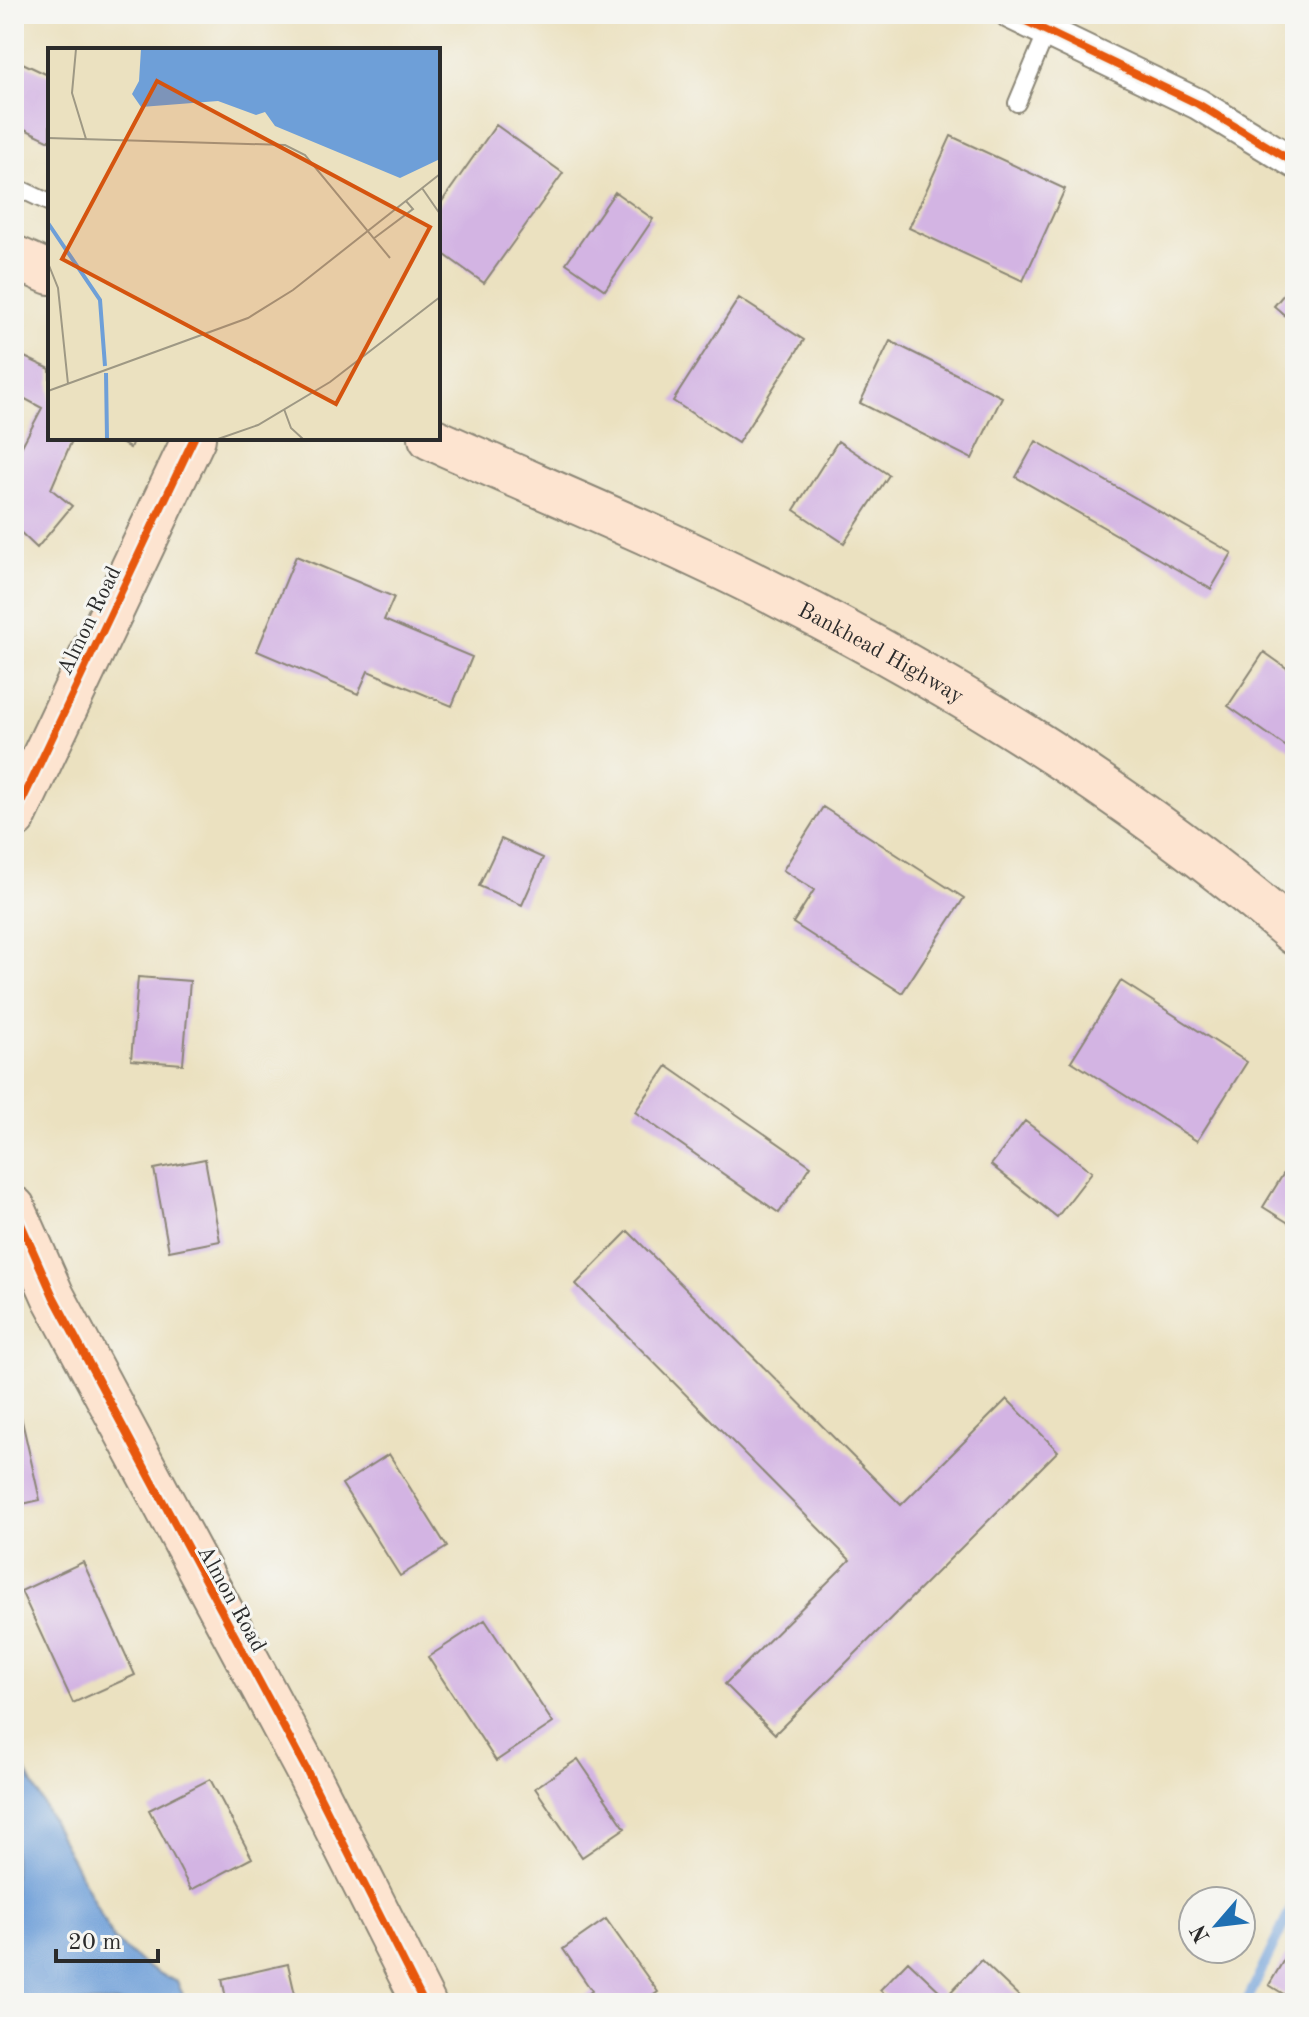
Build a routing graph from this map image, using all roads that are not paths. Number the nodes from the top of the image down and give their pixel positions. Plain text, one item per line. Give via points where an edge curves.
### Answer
1 (1011, 14) edge
2 (1047, 31) junction
3 (1017, 103) dead end
4 (1295, 163) edge
5 (14, 186) edge
6 (48, 202) edge
7 (14, 257) edge
8 (48, 272) edge
9 (193, 440) edge
10 (434, 440) edge
11 (14, 818) edge
12 (1295, 934) edge
13 (14, 1208) edge
14 (424, 2003) edge

1 - 2 street
2 - 3 lane
2 - 4 street via 1198,104
5 - 6 lane
7 - 8 street
9 - 11 street, Almon Road
10 - 12 street, Bankhead Highway via 783,598 926,676 1081,771
13 - 14 street, Almon Road via 68,1324 306,1769

